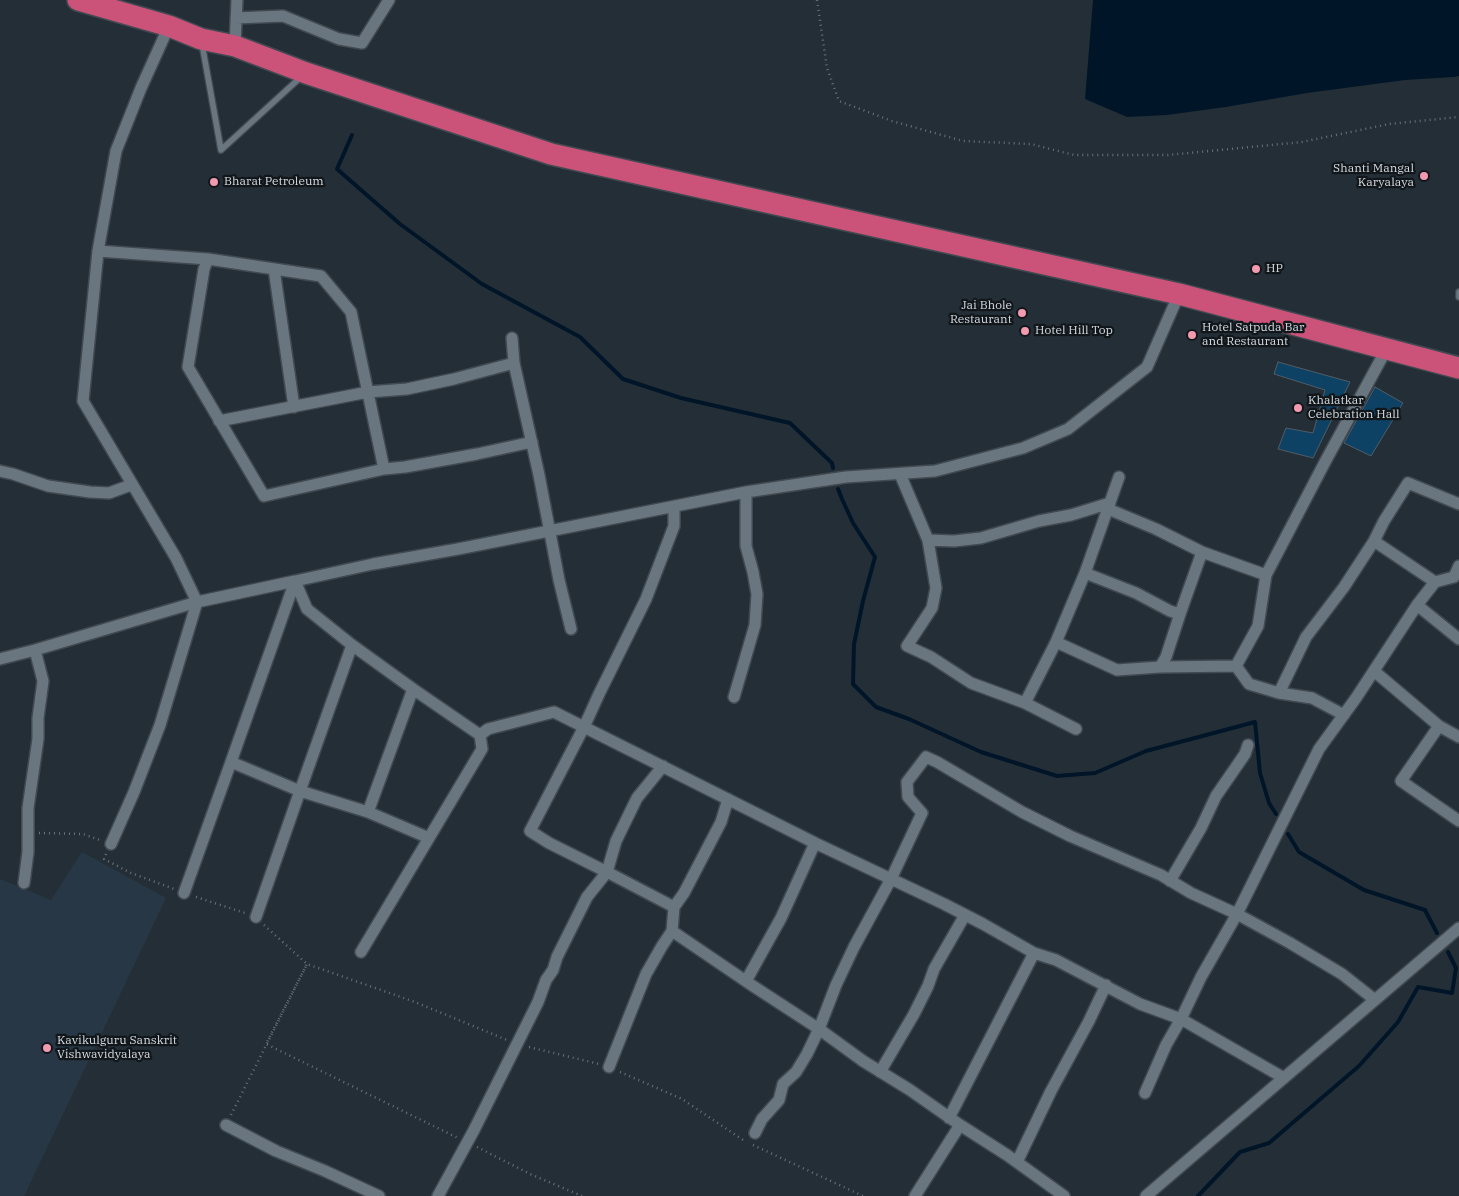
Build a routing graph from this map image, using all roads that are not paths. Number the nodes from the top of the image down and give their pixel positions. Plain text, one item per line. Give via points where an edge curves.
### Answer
1 (78, 0) edge
2 (237, 0) edge
3 (389, 0) edge
4 (236, 18) junction
5 (169, 26) junction
6 (201, 39) junction
7 (235, 46) junction
8 (306, 73) junction
9 (98, 251) junction
10 (208, 259) junction
11 (274, 269) junction
12 (1459, 292) edge
13 (1179, 294) junction
14 (1459, 297) edge
15 (512, 338) dead end
16 (1386, 350) junction
17 (514, 363) junction
18 (1459, 368) edge
19 (368, 392) junction
20 (294, 407) junction
21 (219, 421) junction
22 (532, 442) junction
23 (384, 469) junction
24 (0, 471) edge
25 (900, 474) junction
26 (1119, 477) dead end
27 (132, 485) junction
28 (746, 492) junction
29 (1459, 504) edge
30 (1109, 506) junction
31 (674, 507) junction
32 (550, 530) junction
33 (928, 540) junction
34 (1374, 541) junction
35 (1202, 552) junction
36 (1459, 566) edge
37 (1085, 573) junction
38 (1266, 575) junction
39 (295, 581) junction
40 (1435, 582) junction
41 (197, 602) junction
42 (1417, 605) junction
43 (1180, 614) junction
44 (571, 630) dead end
45 (1459, 639) edge
46 (1056, 642) junction
47 (352, 645) junction
48 (36, 650) junction
49 (0, 659) edge
50 (1236, 666) junction
51 (1160, 667) junction
52 (1374, 671) junction
53 (413, 689) junction
54 (1279, 693) junction
55 (734, 698) dead end
56 (1025, 703) junction
57 (1344, 715) junction
58 (1439, 726) junction
59 (584, 728) junction
60 (1076, 729) dead end
61 (480, 735) junction
62 (1459, 737) edge
63 (1248, 745) dead end
64 (231, 762) junction
65 (663, 766) junction
66 (300, 791) junction
67 (728, 799) junction
68 (368, 812) junction
69 (1459, 821) edge
70 (429, 838) junction
71 (815, 843) junction
72 (111, 844) road end
73 (607, 872) junction
74 (891, 879) junction
75 (1170, 881) junction
76 (24, 883) dead end
77 (184, 893) road end
78 (674, 907) junction
79 (1236, 914) junction
80 (965, 915) junction
81 (256, 917) road end
82 (1459, 928) edge
83 (672, 931) junction
84 (361, 952) dead end
85 (1034, 953) junction
86 (746, 981) junction
87 (1106, 985) junction
88 (1375, 1000) junction
89 (1181, 1019) junction
90 (819, 1029) junction
91 (609, 1067) road end
92 (880, 1072) junction
93 (1284, 1078) junction
94 (1144, 1093) dead end
95 (949, 1118) junction
96 (226, 1125) road end
97 (960, 1126) junction
98 (755, 1133) dead end
99 (1017, 1162) junction
100 (379, 1196) edge
101 (438, 1196) edge
102 (915, 1196) edge
103 (1064, 1196) edge
104 (1146, 1196) edge

1 - 5 highway
2 - 4 street
3 - 4 street via 362,43 340,39 283,16
4 - 7 street
5 - 6 highway
5 - 9 street via 116,151
6 - 7 highway
6 - 8 lane via 221,150
7 - 8 highway
8 - 13 highway via 551,154
9 - 10 street
9 - 27 street via 82,401
10 - 11 street
10 - 21 street via 188,367
11 - 19 street via 321,276 351,312
11 - 20 street
12 - 14 lane
13 - 16 highway
13 - 25 street via 1147,367 1068,429 1023,448 935,472
15 - 17 street
16 - 18 highway
16 - 38 street
17 - 19 street via 416,387
17 - 22 street
19 - 20 street
19 - 23 street
20 - 21 street
21 - 23 street via 264,496
22 - 23 street
22 - 32 street
24 - 27 street via 48,486 90,492 109,493
25 - 28 street via 846,477
25 - 33 street
26 - 30 street
27 - 41 street via 176,558
28 - 31 street
28 - 55 street via 746,546 757,594 755,625
29 - 34 street via 1408,483
30 - 33 street via 981,538
30 - 35 street
30 - 37 street
31 - 32 street
31 - 59 street via 674,526 646,599
32 - 39 street
32 - 44 street
33 - 56 street via 936,588 932,608 907,646 971,682
34 - 40 street
34 - 54 street via 1306,637
35 - 38 street
35 - 43 street
36 - 40 street via 1454,577
37 - 43 street
37 - 46 street
38 - 50 street via 1258,626
39 - 41 street
39 - 47 street via 307,609
39 - 64 street
40 - 42 street
41 - 48 street
41 - 72 street via 160,725
42 - 45 street
42 - 52 street
43 - 51 street
46 - 51 street via 1117,670
46 - 56 street
47 - 53 street
47 - 66 street
48 - 49 street
48 - 76 street via 43,681 28,808
50 - 51 street
50 - 54 street via 1249,684
52 - 57 street
52 - 58 street
53 - 61 street
53 - 68 street
54 - 57 street via 1312,698
56 - 60 street
57 - 79 street via 1319,749
58 - 62 street
58 - 69 street via 1401,781
59 - 61 street via 554,712 488,729
59 - 65 street
59 - 73 street via 530,831
61 - 70 street via 482,749
63 - 75 street
64 - 66 street
64 - 77 street
65 - 67 street
65 - 73 street via 637,798 616,841
66 - 68 street
66 - 81 street
67 - 71 street
67 - 78 street via 721,822
68 - 70 street
70 - 84 street
71 - 74 street
71 - 86 street via 781,918
73 - 78 street
73 - 101 street via 587,897 538,1002
74 - 75 street via 922,813 908,798 907,782 926,757 1030,816
74 - 80 street
74 - 90 street via 854,947
75 - 79 street
78 - 83 street
79 - 88 street via 1342,974
79 - 89 street
80 - 85 street
80 - 92 street
82 - 88 street
83 - 86 street
83 - 91 street via 646,974
85 - 87 street via 1056,960
85 - 95 street
86 - 90 street
87 - 89 street via 1140,1004
87 - 99 street
88 - 93 street
89 - 93 street
89 - 94 street
90 - 92 street
90 - 98 street via 796,1072 783,1084 779,1100 762,1119
92 - 95 street
93 - 104 street
95 - 97 street
96 - 100 street via 276,1151
97 - 99 street
97 - 102 street
99 - 103 street

